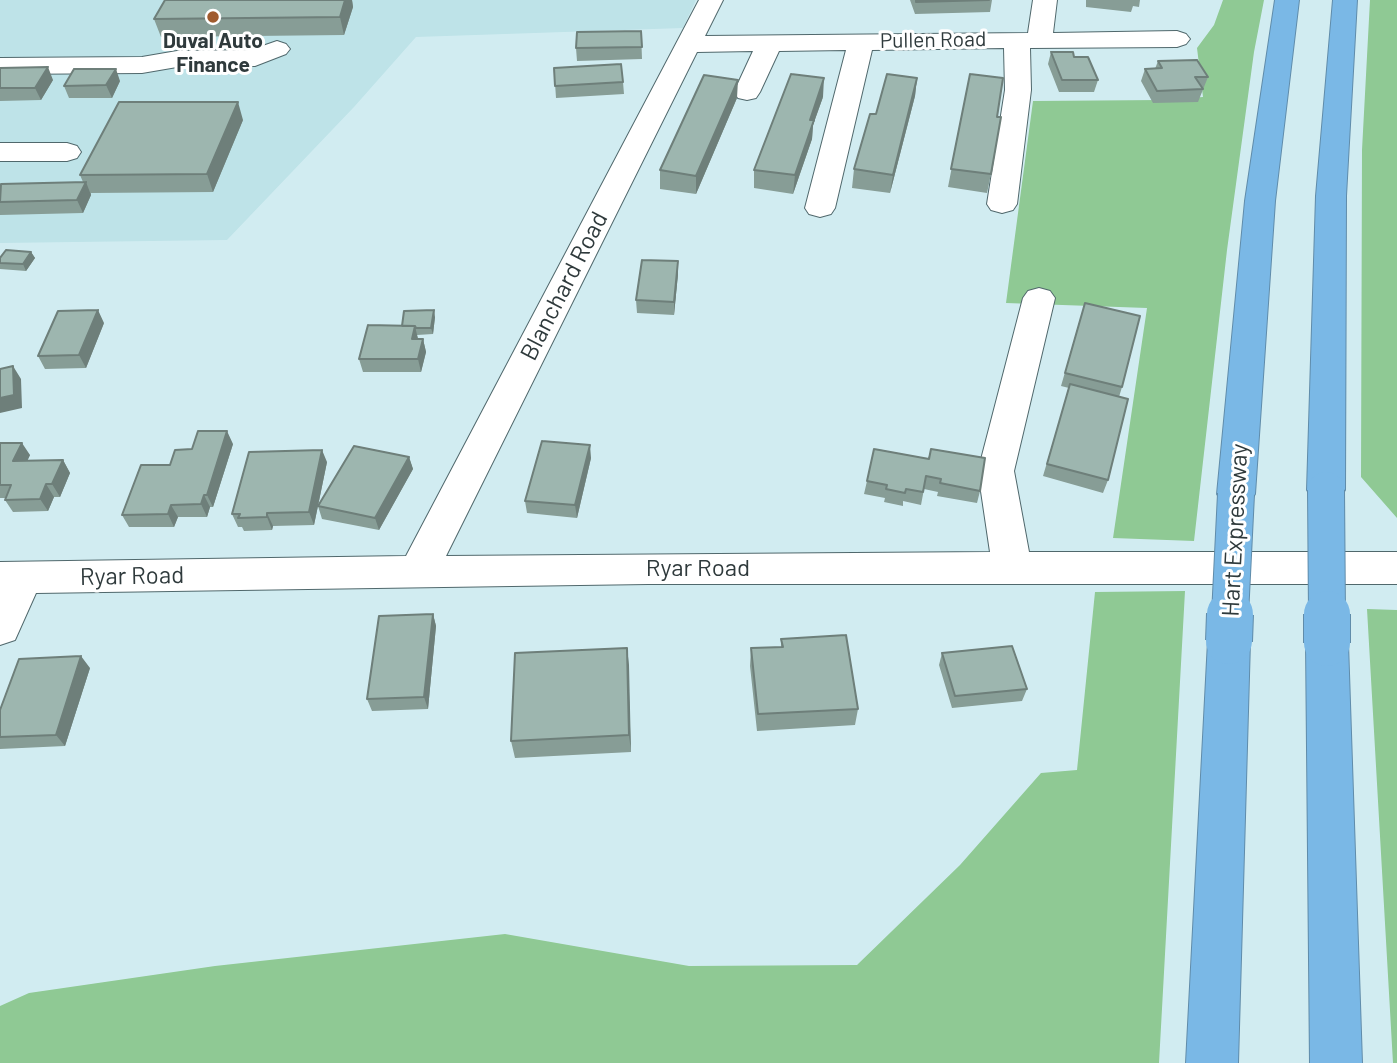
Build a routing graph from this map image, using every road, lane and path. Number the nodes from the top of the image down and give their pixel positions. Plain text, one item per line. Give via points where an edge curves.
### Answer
1 (711, 0) edge
2 (1045, 0) edge
3 (1287, 0) edge
4 (1345, 0) edge
5 (1028, 39) junction
6 (1177, 39) dead end
7 (858, 41) junction
8 (771, 43) junction
9 (689, 44) junction
10 (277, 49) dead end
11 (0, 66) edge
12 (747, 92) dead end
13 (0, 152) edge
14 (68, 152) dead end
15 (1002, 204) dead end
16 (820, 208) dead end
17 (1039, 298) dead end
18 (1012, 568) junction
19 (1397, 568) edge
20 (417, 573) junction
21 (11, 578) edge
22 (0, 628) edge
23 (1212, 1063) edge
24 (1336, 1063) edge

1 - 9 street, Blanchard Road
2 - 5 street
3 - 23 highway, Hart Expressway, bridge via 1260,201 1236,494
4 - 24 highway, bridge via 1331,196 1326,490
5 - 6 street, Pullen Road
5 - 7 street, Pullen Road
5 - 15 street
7 - 8 street, Pullen Road
7 - 16 street
8 - 9 street, Pullen Road
8 - 12 street
9 - 20 street, Blanchard Road
10 - 11 street via 255,58 142,65
13 - 14 street
17 - 18 street via 996,471
18 - 19 street, Ryar Road
18 - 20 street, Ryar Road
20 - 21 street, Ryar Road
21 - 22 street

